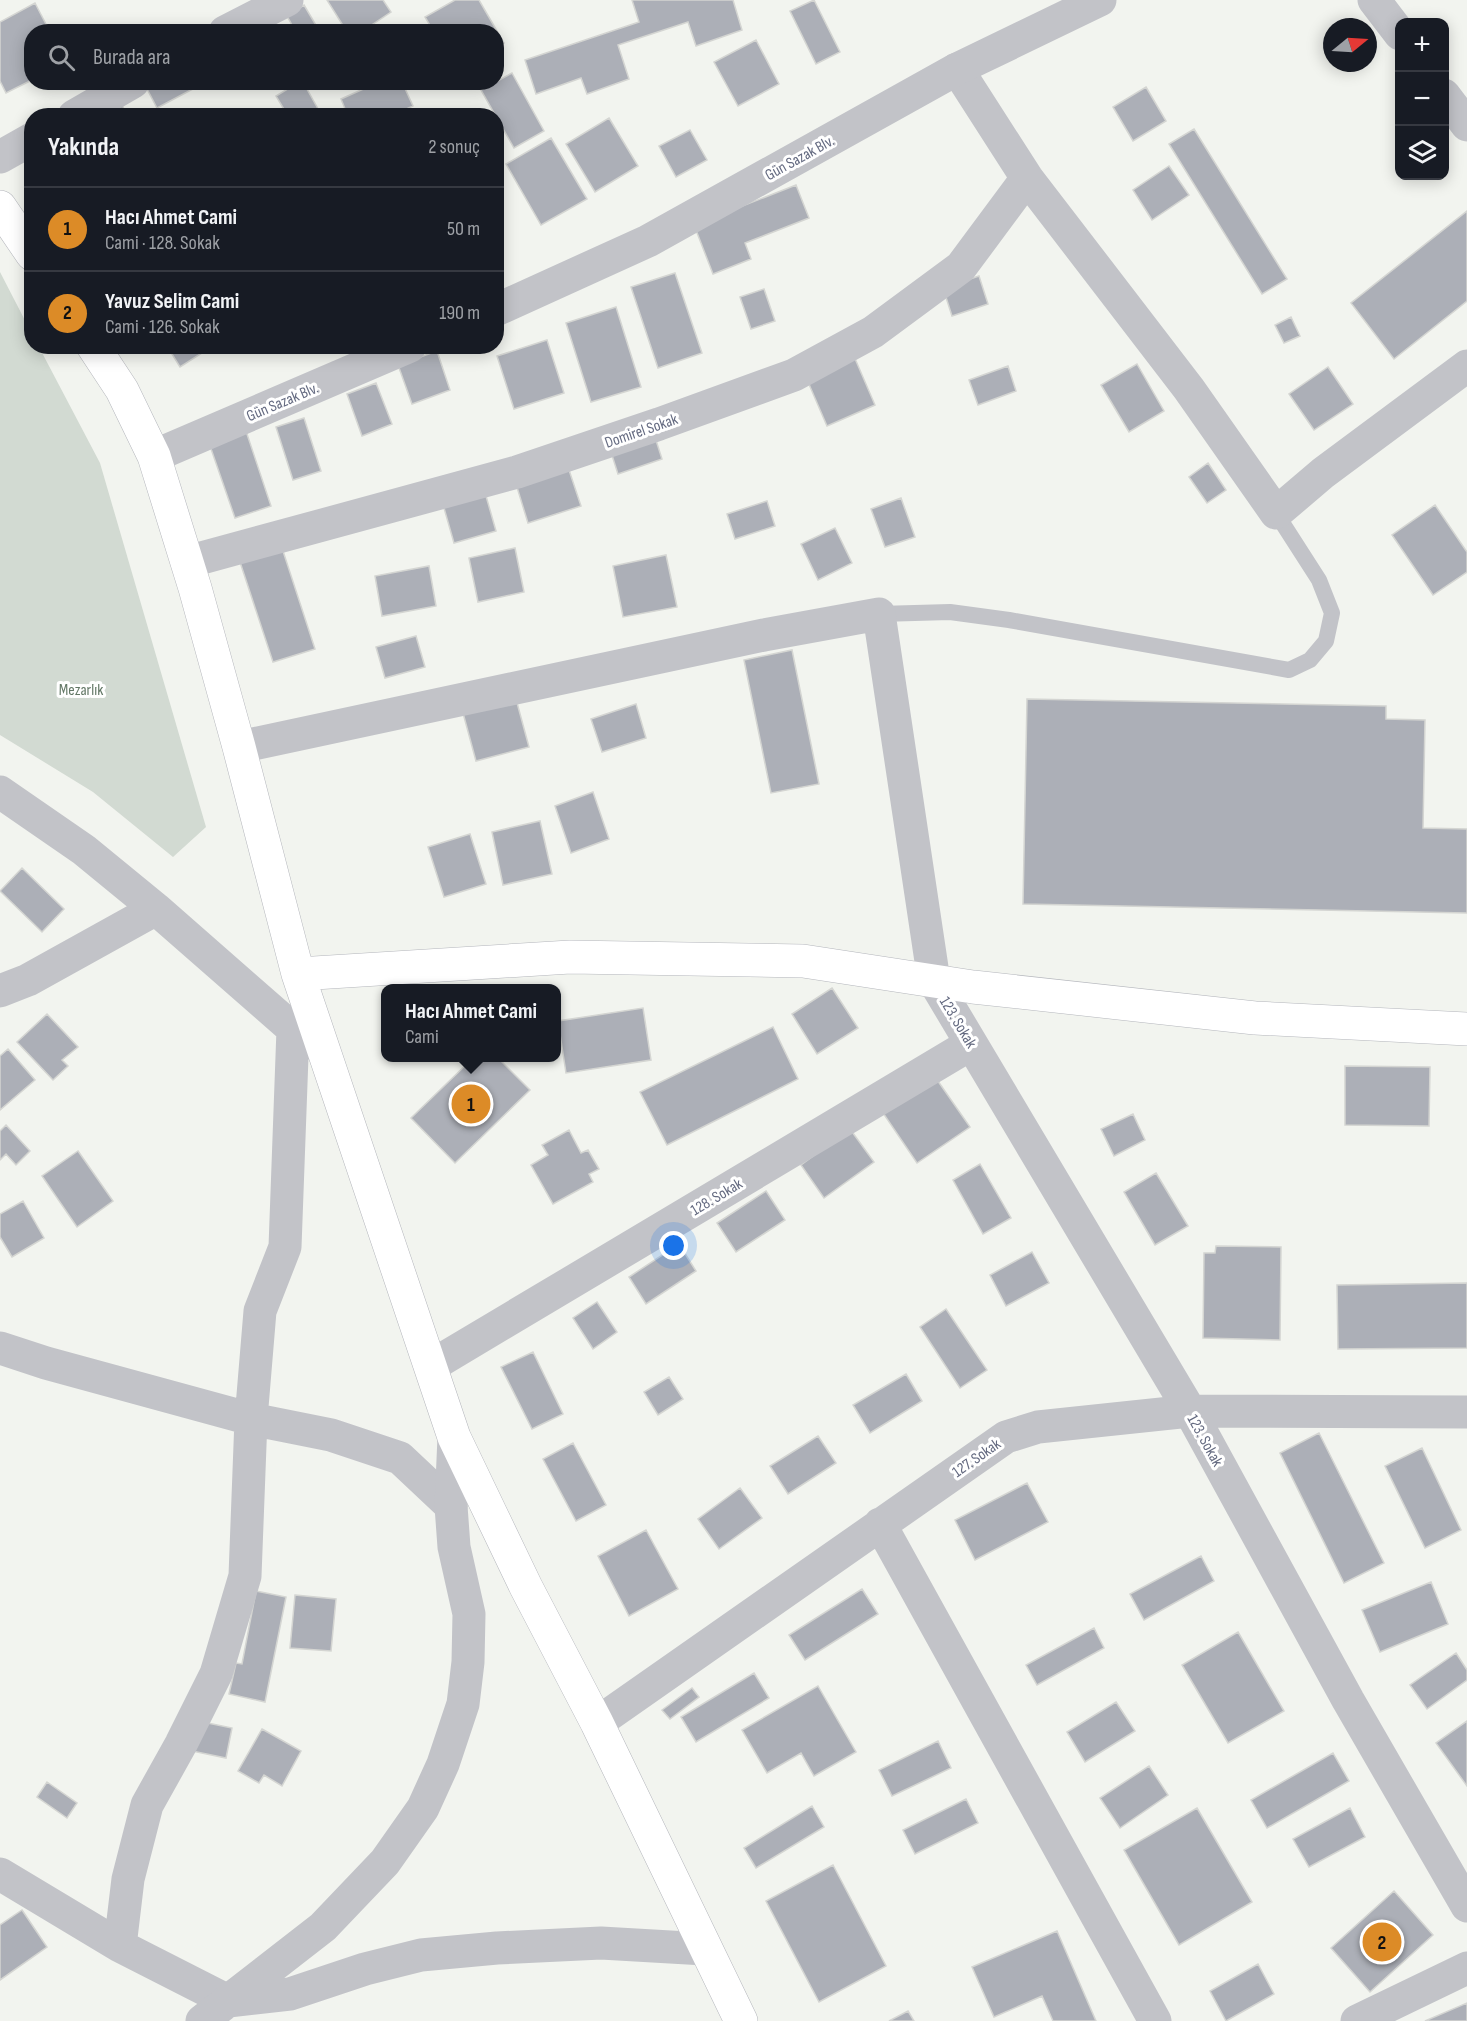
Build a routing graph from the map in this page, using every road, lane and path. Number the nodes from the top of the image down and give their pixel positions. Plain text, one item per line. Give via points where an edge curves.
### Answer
1 (287, 0) edge
2 (1100, 0) edge
3 (1374, 0) edge
4 (240, 24) edge
5 (1395, 27) edge
6 (957, 69) junction
7 (119, 90) edge
8 (1449, 102) edge
9 (88, 108) edge
10 (1467, 125) edge
11 (24, 144) edge
12 (0, 157) edge
13 (1027, 178) junction
14 (0, 207) edge
15 (24, 242) edge
16 (504, 306) edge
17 (98, 354) edge
18 (391, 354) edge
19 (1467, 366) edge
20 (154, 456) junction
21 (1276, 513) junction
22 (187, 562) junction
23 (879, 615) junction
24 (239, 747) junction
25 (0, 792) edge
26 (156, 909) junction
27 (298, 974) junction
28 (934, 981) junction
29 (0, 991) edge
30 (293, 1029) junction
31 (1467, 1029) edge
32 (971, 1044) junction
33 (326, 1058) junction
34 (0, 1348) edge
35 (431, 1366) junction
36 (1190, 1411) junction
37 (1467, 1412) edge
38 (251, 1419) junction
39 (454, 1437) junction
40 (451, 1506) junction
41 (880, 1524) junction
42 (597, 1723) junction
43 (0, 1874) edge
44 (1467, 1906) edge
45 (120, 1946) junction
46 (705, 1949) junction
47 (1467, 1968) edge
48 (211, 2015) edge
49 (741, 2021) edge
50 (1155, 2021) edge
51 (1357, 2021) edge

1 - 4 street
2 - 6 street, Gün Sazak Blv.
3 - 5 street
6 - 13 street
6 - 16 street, Gün Sazak Blv. via 648,240
7 - 9 street
8 - 10 street
11 - 12 street
13 - 21 street via 1189,389
13 - 22 street, Domirel Sokak via 960,267 873,332 794,375 517,472
14 - 15 main road
17 - 20 main road via 122,390
18 - 20 street, Gün Sazak Blv.
19 - 21 street via 1323,473
20 - 22 main road
21 - 23 lane via 1319,580 1332,613 1326,641 1310,660 1289,670 1010,620 950,612
22 - 24 main road
23 - 24 street
23 - 28 street
24 - 27 main road
25 - 26 street via 84,850
26 - 29 street via 28,980
26 - 30 street
27 - 28 main road via 570,957 803,961
27 - 33 main road
28 - 31 main road via 1255,1017
28 - 32 street, 123. Sokak
30 - 33 street
30 - 38 street via 285,1248 260,1311
32 - 35 street, 128. Sokak
32 - 36 street, 123. Sokak
33 - 35 main road
34 - 38 street
35 - 39 main road
36 - 37 street, 127. Sokak
36 - 41 street, 127. Sokak via 1038,1427 1006,1437
36 - 44 street, 123. Sokak via 1348,1700
38 - 40 street via 332,1435 400,1458
38 - 45 street via 245,1576 216,1674 147,1805 128,1879
39 - 40 street
39 - 42 main road
40 - 48 street via 454,1547 469,1614 468,1662 463,1704 423,1808 385,1862 323,1927
41 - 42 street, 127. Sokak
41 - 50 street
42 - 46 main road
43 - 45 street
45 - 48 street
46 - 48 street via 601,1943 421,1955
46 - 49 main road
47 - 51 street

